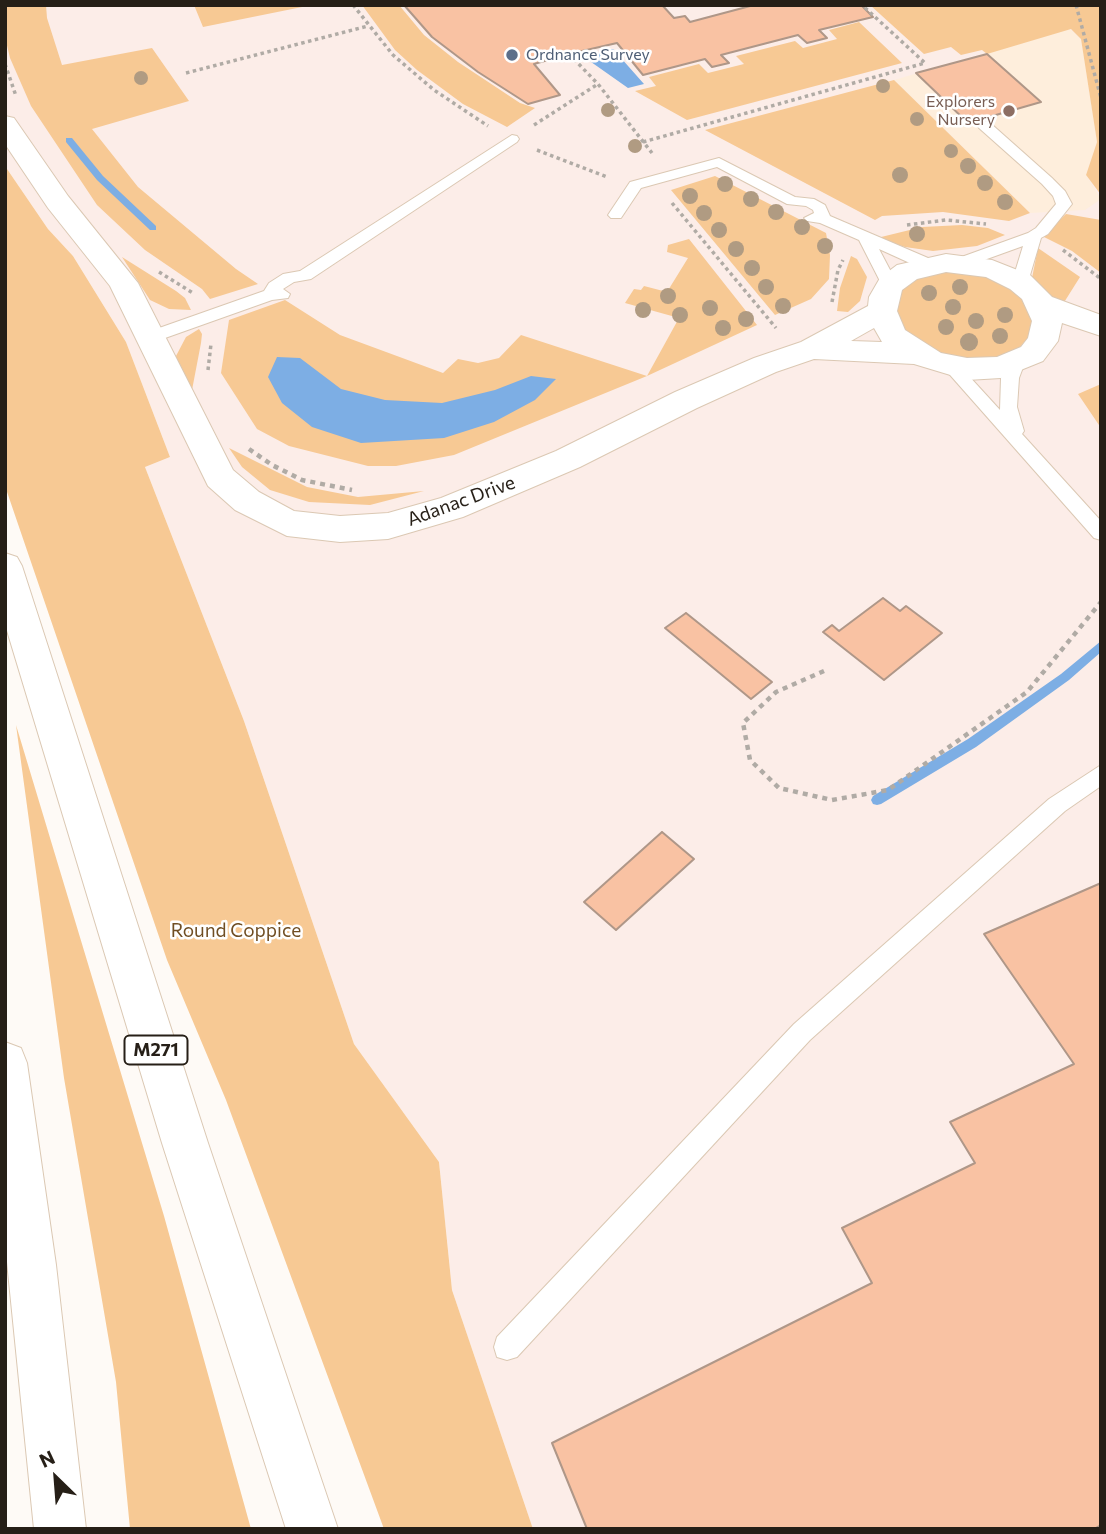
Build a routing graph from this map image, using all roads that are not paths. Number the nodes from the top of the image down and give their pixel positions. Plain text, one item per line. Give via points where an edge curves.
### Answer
1 (14, 114) edge
2 (984, 125) dead end
3 (512, 139) road end
4 (616, 215) dead end
5 (1034, 236) junction
6 (866, 239) junction
7 (962, 263) junction
8 (929, 265) junction
9 (1020, 282) junction
10 (886, 298) junction
11 (1041, 303) junction
12 (1101, 326) edge
13 (1101, 336) edge
14 (151, 337) junction
15 (1043, 341) junction
16 (812, 349) junction
17 (918, 354) junction
18 (1017, 362) junction
19 (951, 367) junction
20 (1016, 437) junction
21 (1101, 533) edge
22 (5, 566) edge
23 (1101, 774) edge
24 (5, 1063) edge
25 (507, 1347) dead end
26 (60, 1529) edge
27 (312, 1529) edge

1 - 14 main road, Adanac Drive via 58,202 123,283
2 - 5 lane via 1060,194 1064,204
3 - 14 lane via 284,293
4 - 6 lane via 635,185 719,162 792,201 796,211 807,218 823,219
5 - 7 lane
5 - 9 lane
6 - 8 lane
6 - 10 lane
7 - 8 main road
7 - 9 main road via 992,269
8 - 10 main road via 907,272
9 - 11 main road
10 - 16 main road, Adanac Drive
10 - 17 main road via 886,324 894,337
11 - 12 main road
11 - 15 main road via 1047,321
13 - 15 main road
14 - 16 main road, Adanac Drive via 220,478 247,501 287,523 340,529 388,526 451,508 568,459 765,365
15 - 18 main road
16 - 17 main road, Adanac Drive
17 - 19 main road
18 - 19 main road via 984,369
18 - 20 lane via 1010,379 1008,407
19 - 20 lane
20 - 21 lane
22 - 27 main road, M271 via 185,1143
23 - 25 lane via 1057,805 802,1032
24 - 26 main road

